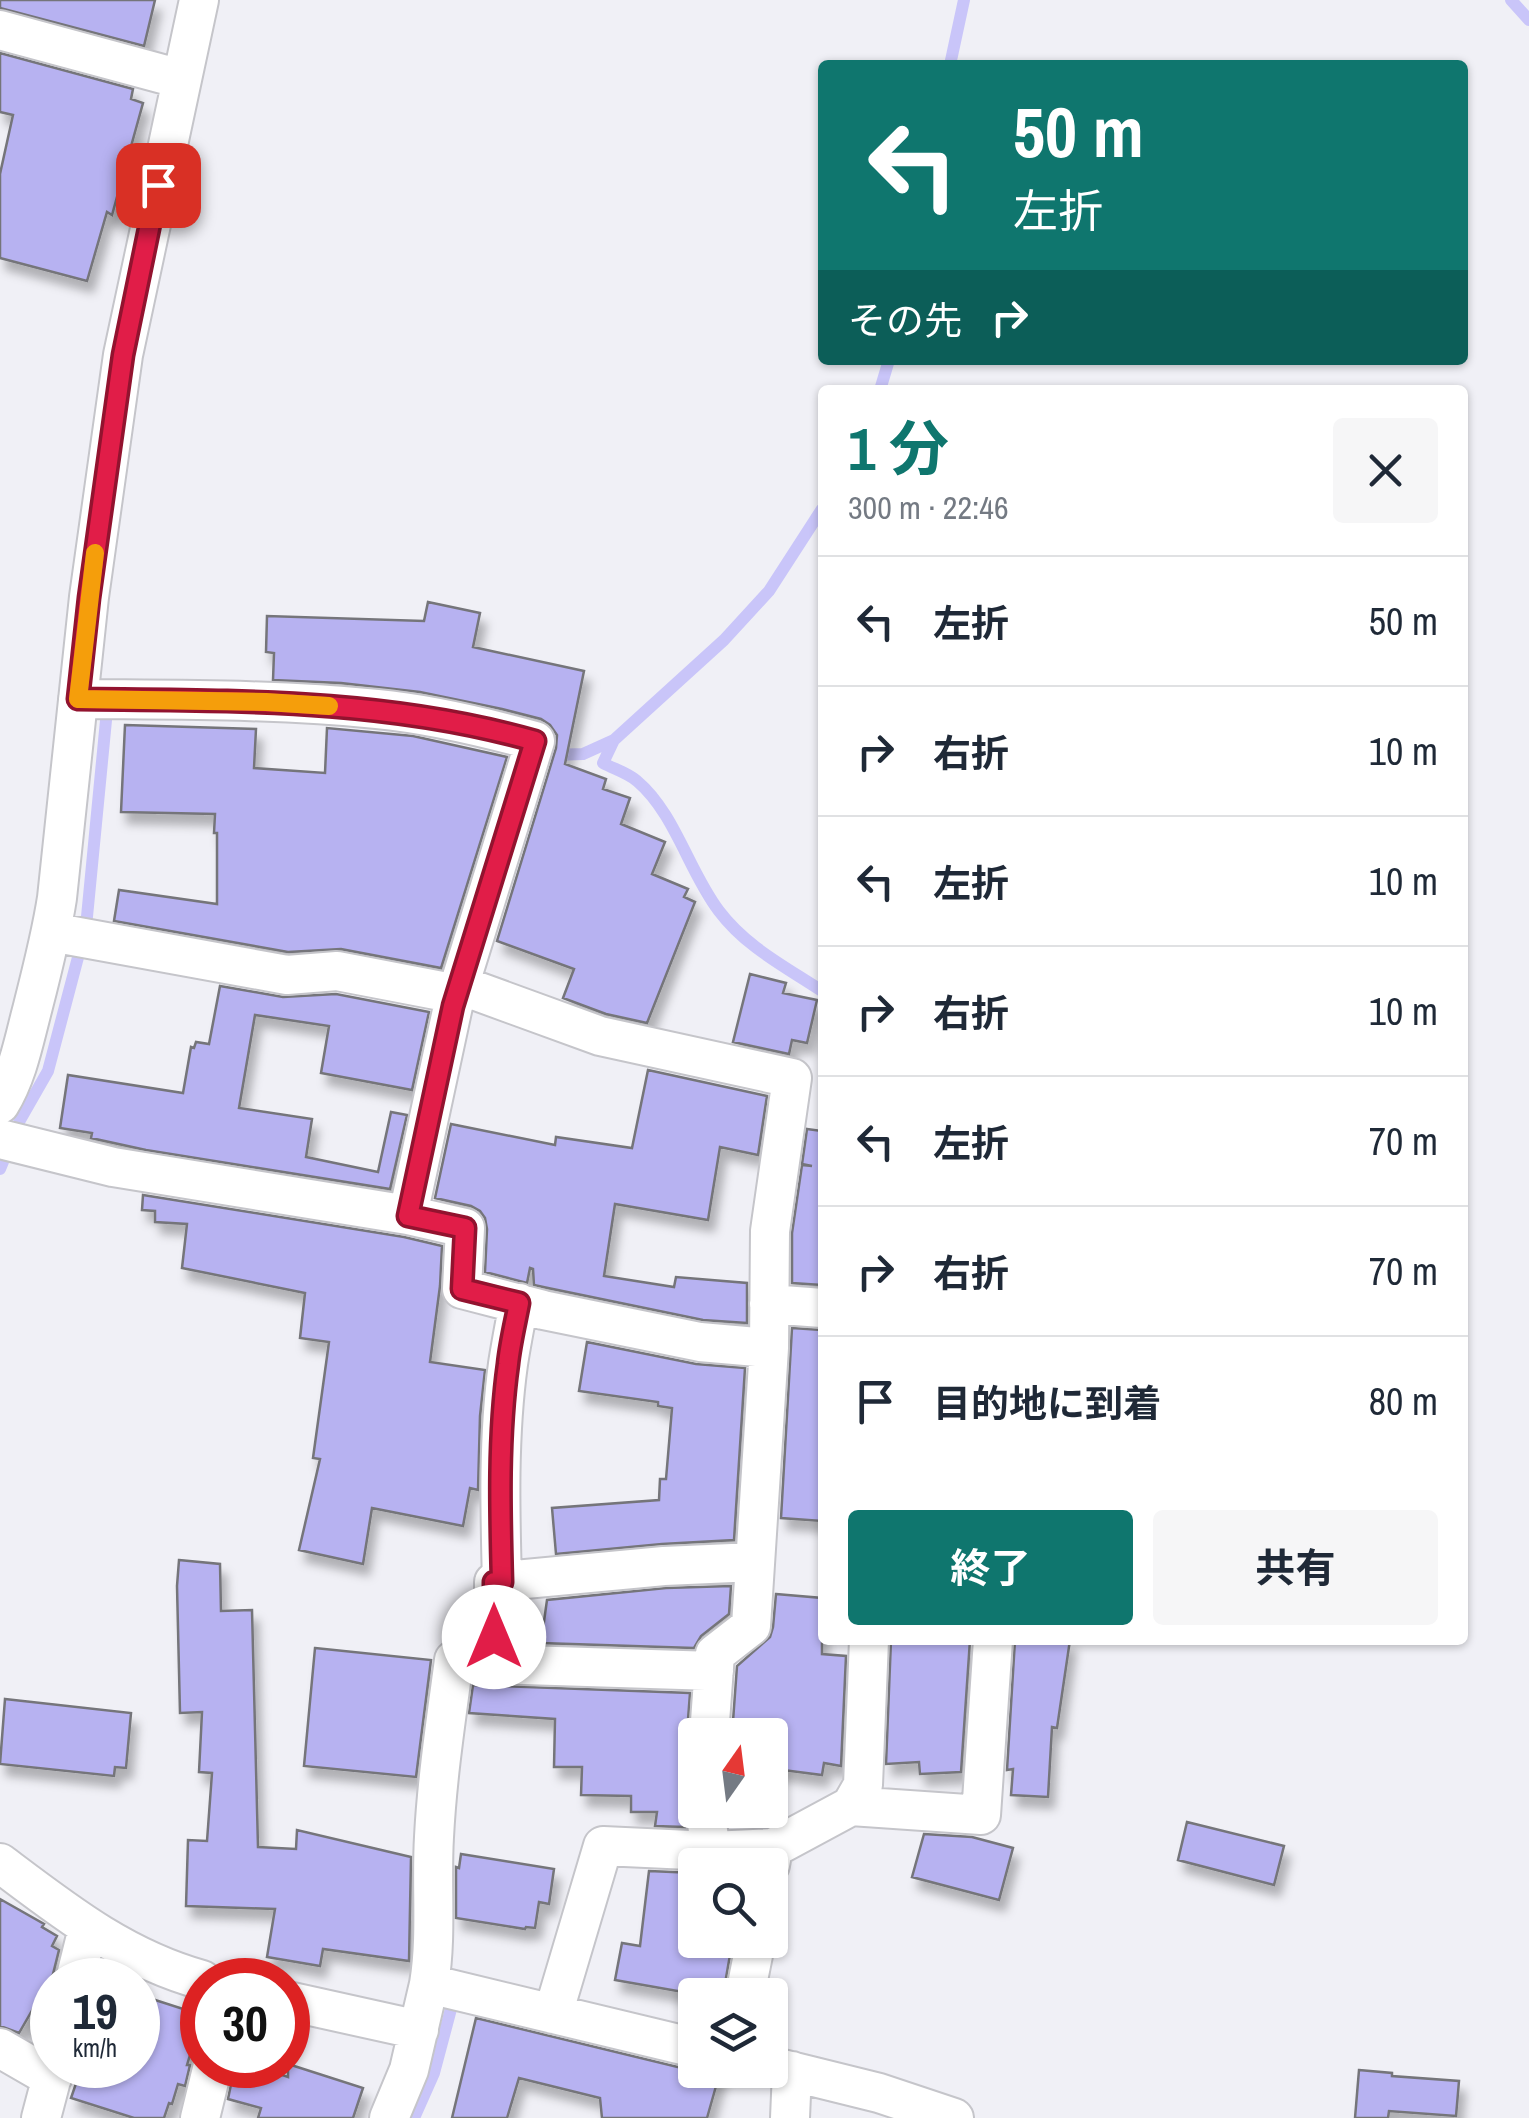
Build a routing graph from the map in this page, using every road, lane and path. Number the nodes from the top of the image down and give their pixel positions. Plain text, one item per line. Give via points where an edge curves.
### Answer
1 (198, 0) edge
2 (0, 30) edge
3 (181, 79) junction
4 (78, 699) junction
5 (72, 936) junction
6 (458, 989) junction
7 (0, 1104) edge
8 (5, 1140) edge
9 (408, 1216) junction
10 (519, 1303) junction
11 (769, 1304) junction
12 (818, 1308) edge
13 (769, 1348) junction
14 (755, 1562) junction
15 (502, 1582) junction
16 (869, 1645) edge
17 (994, 1645) edge
18 (494, 1664) junction
19 (714, 1671) junction
20 (710, 1718) edge
21 (852, 1806) junction
22 (708, 1829) edge
23 (751, 1848) edge
24 (786, 1848) edge
25 (0, 1863) edge
26 (88, 1928) junction
27 (81, 1958) edge
28 (180, 1974) edge
29 (450, 1989) junction
30 (310, 2005) edge
31 (553, 2014) junction
32 (419, 2030) junction
33 (678, 2044) edge
34 (0, 2048) edge
35 (30, 2061) edge
36 (788, 2070) edge
37 (49, 2088) edge
38 (207, 2088) edge
39 (785, 2088) edge
40 (42, 2118) edge
41 (200, 2118) edge
42 (389, 2118) edge
43 (790, 2118) edge
44 (954, 2118) edge

1 - 3 street
2 - 3 street
3 - 4 street via 123,355
4 - 5 street
4 - 6 street via 380,709 535,741
5 - 6 street via 287,974 337,970
5 - 7 street
6 - 9 street
6 - 11 street via 600,1036 792,1078 770,1232
8 - 9 street via 112,1166
9 - 10 street via 465,1228 462,1289
10 - 13 street via 700,1342
10 - 15 street via 502,1428
11 - 12 street
11 - 13 street
13 - 14 street
14 - 15 street
14 - 19 street via 751,1626 715,1654
15 - 18 street via 494,1582
16 - 21 street via 863,1785
17 - 21 street via 981,1815
18 - 19 street
18 - 29 street via 454,1660 442,1745 434,1932
19 - 20 street
21 - 24 street
22 - 23 street
22 - 31 street via 603,1846
25 - 26 street
26 - 27 street
26 - 28 street
29 - 31 street
29 - 32 street
30 - 32 street
31 - 33 street
32 - 42 street
34 - 35 street
36 - 44 street
37 - 40 street
38 - 41 street
39 - 43 street

